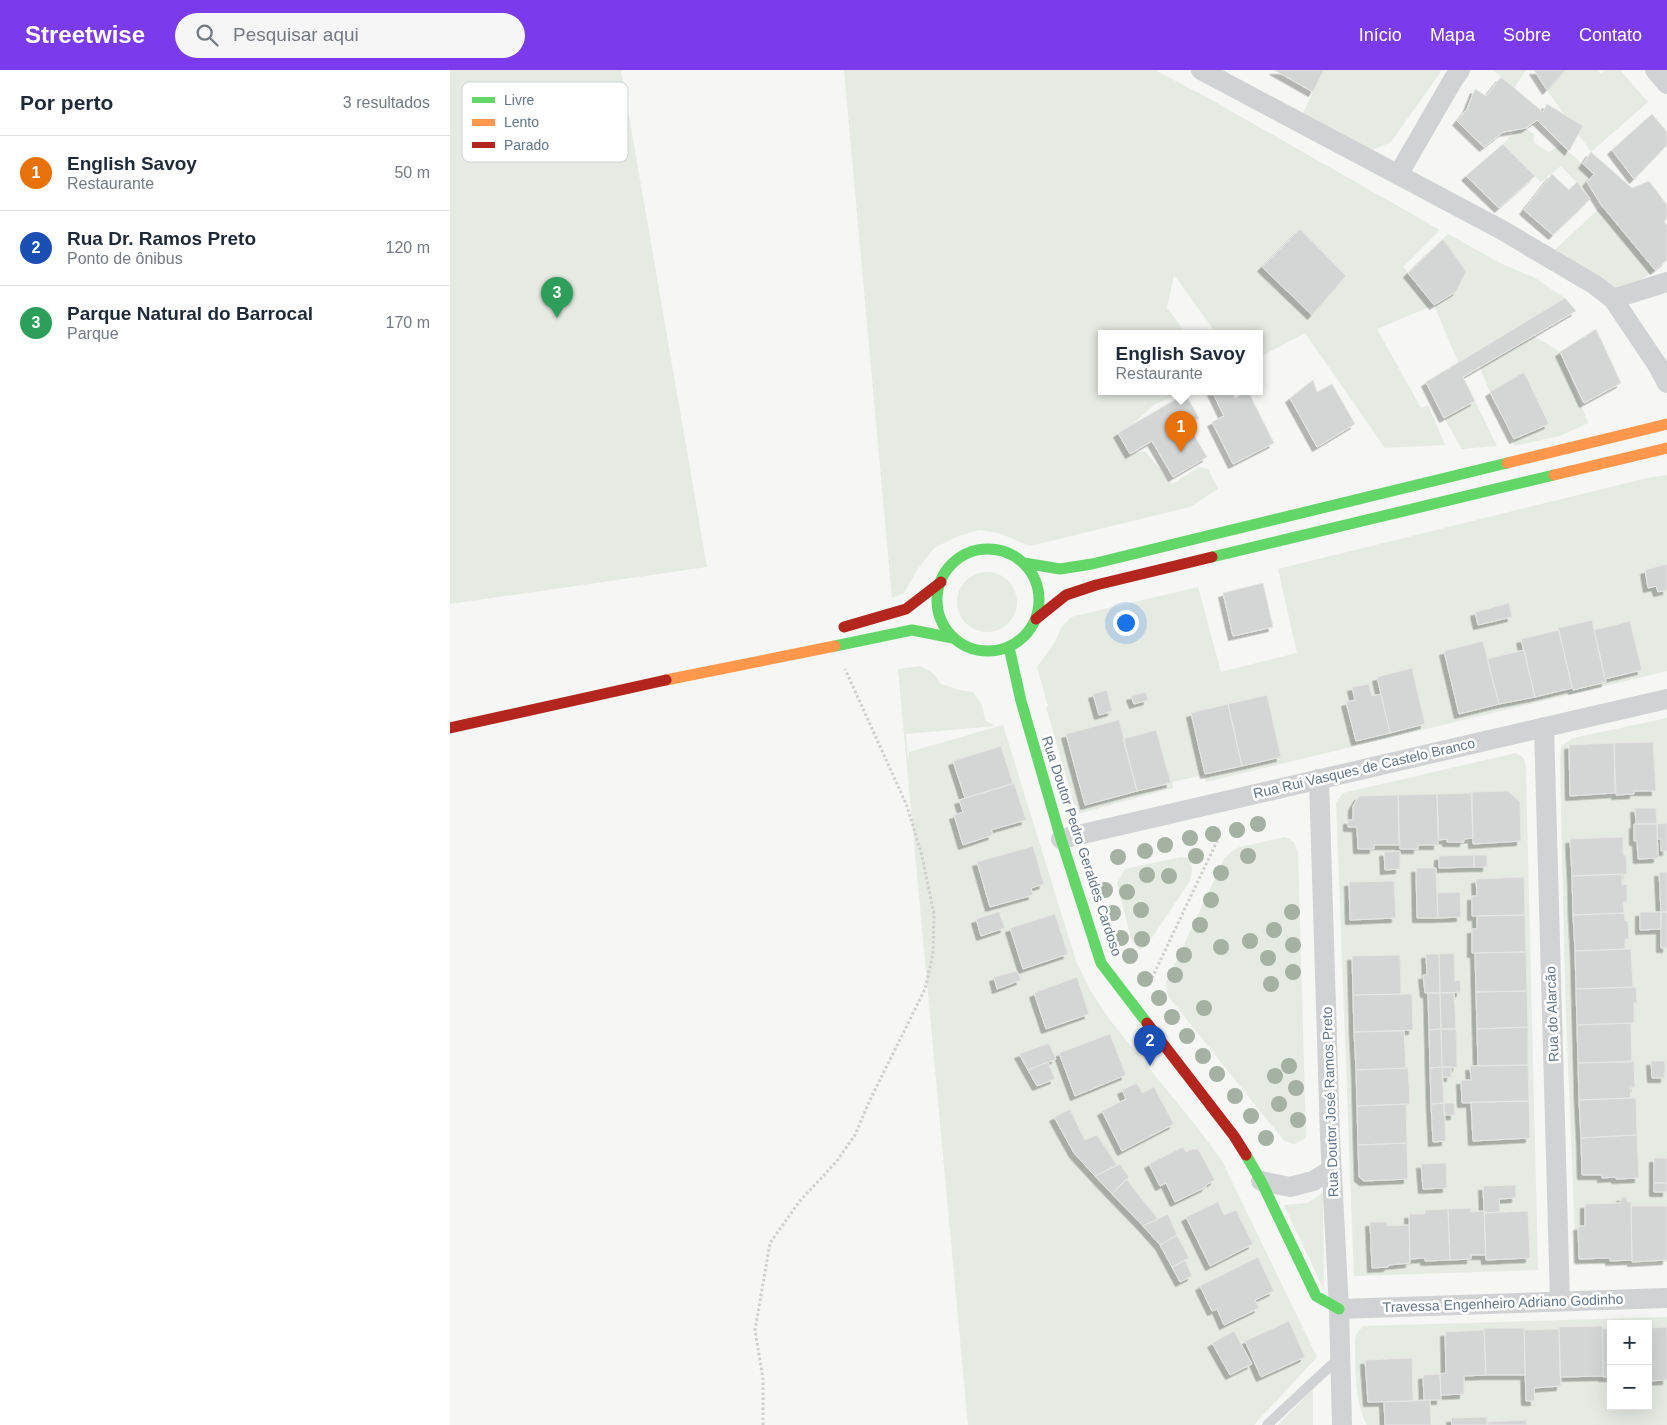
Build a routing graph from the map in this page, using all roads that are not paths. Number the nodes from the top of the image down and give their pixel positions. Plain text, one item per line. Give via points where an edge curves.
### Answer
1 (1201, 70) edge
2 (1460, 70) edge
3 (1655, 70) edge
4 (1667, 84) edge
5 (1398, 175) junction
6 (1667, 282) edge
7 (1613, 300) junction
8 (1667, 383) edge
9 (1667, 424) edge
10 (1667, 448) edge
11 (1024, 563) junction
12 (940, 582) junction
13 (1036, 619) junction
14 (832, 631) dead end
15 (953, 638) junction
16 (795, 642) dead end
17 (1009, 647) junction
18 (674, 678) junction
19 (1667, 699) edge
20 (1544, 727) junction
21 (450, 728) edge
22 (1319, 779) junction
23 (1061, 839) junction
24 (1331, 1170) junction
25 (1261, 1181) junction
26 (1667, 1298) edge
27 (1560, 1301) junction
28 (1339, 1309) junction
29 (1340, 1357) junction
30 (1267, 1425) edge
31 (1342, 1425) edge

1 - 5 street
2 - 5 street
3 - 4 street
5 - 7 street via 1502,230 1595,285
6 - 7 street
7 - 8 street
9 - 11 main road via 1092,564 1060,569
10 - 13 main road via 1096,585 1066,594
11 - 12 main road via 1007,552 987,549 967,553 951,565
11 - 13 main road via 1035,579 1040,599
12 - 14 main road via 906,609
12 - 15 main road via 939,612
13 - 17 main road via 1026,636
15 - 17 main road via 970,648 990,652
15 - 18 main road via 912,630
16 - 18 main road
17 - 23 main road, Rua Doutor Pedro Geraldes Cardoso via 1021,701
18 - 21 main road
19 - 20 street, Rua Rui Vasques de Castelo Branco
20 - 22 street, Rua Rui Vasques de Castelo Branco
20 - 27 street, Rua do Alarcão
22 - 23 street, Rua Rui Vasques de Castelo Branco
22 - 24 street, Rua Doutor José Ramos Preto
23 - 25 main road, Rua Doutor Pedro Geraldes Cardoso via 1101,963 1234,1136
24 - 25 street via 1313,1181 1290,1188
24 - 28 street, Rua Doutor José Ramos Preto
25 - 28 main road, Rua Doutor Pedro Geraldes Cardoso via 1316,1296
26 - 27 street, Travessa Engenheiro Adriano Godinho
27 - 28 street, Travessa Engenheiro Adriano Godinho
28 - 29 street, Rua Doutor José Ramos Preto
29 - 30 lane
29 - 31 street, Rua Doutor José Ramos Preto

